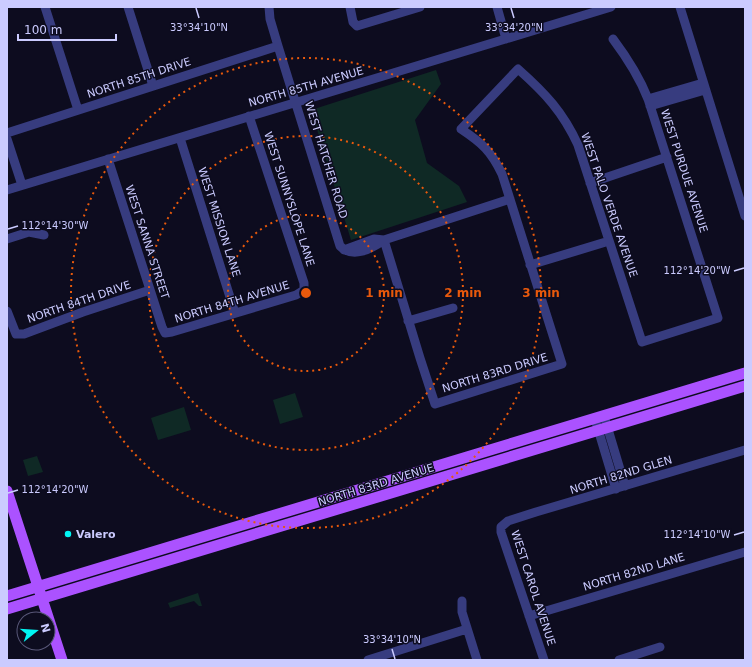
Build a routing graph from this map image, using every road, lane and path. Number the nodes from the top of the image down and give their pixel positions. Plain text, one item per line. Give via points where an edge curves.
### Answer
1 (45, 7) edge
2 (128, 7) edge
3 (269, 7) edge
4 (350, 7) edge
5 (420, 7) edge
6 (496, 7) edge
7 (611, 7) edge
8 (680, 7) edge
9 (506, 39) junction
10 (613, 39) dead end
11 (278, 46) junction
12 (153, 86) junction
13 (704, 86) junction
14 (296, 103) junction
15 (649, 103) junction
16 (78, 110) junction
17 (249, 116) junction
18 (7, 133) edge
19 (180, 138) junction
20 (7, 139) edge
21 (667, 157) junction
22 (108, 159) junction
23 (590, 183) junction
24 (22, 185) junction
25 (7, 190) edge
26 (510, 199) junction
27 (745, 216) edge
28 (44, 236) dead end
29 (7, 239) edge
30 (384, 240) junction
31 (609, 241) junction
32 (530, 265) junction
33 (150, 290) junction
34 (304, 290) joint
35 (453, 308) dead end
36 (7, 311) edge
37 (235, 313) junction
38 (408, 321) junction
39 (165, 333) joint
40 (642, 342) joint
41 (745, 373) edge
42 (745, 386) edge
43 (599, 417) junction
44 (603, 430) junction
45 (745, 450) edge
46 (625, 486) junction
47 (616, 489) junction
48 (7, 491) edge
49 (504, 524) joint
50 (203, 537) junction
51 (207, 549) junction
52 (745, 552) edge
53 (38, 587) junction
54 (7, 596) edge
55 (42, 599) junction
56 (462, 601) dead end
57 (7, 609) edge
58 (529, 616) junction
59 (467, 629) junction
60 (660, 647) dead end
61 (384, 658) edge
62 (62, 660) edge
63 (368, 660) edge
64 (477, 660) edge
65 (544, 660) edge
66 (619, 660) edge

1 - 16 street
2 - 12 street
3 - 11 street, WEST HATCHER ROAD
4 - 5 street via 353,22 357,26
6 - 9 street
7 - 9 street, NORTH 85TH AVENUE
8 - 13 street
9 - 14 street, NORTH 85TH AVENUE
10 - 15 street, WEST PURDUE AVENUE via 642,82
11 - 12 street, NORTH 85TH DRIVE
11 - 14 street, WEST HATCHER ROAD
12 - 16 street, NORTH 85TH DRIVE
13 - 15 street
13 - 27 street
14 - 17 street, NORTH 85TH AVENUE
14 - 30 street, WEST HATCHER ROAD via 340,246 344,250 356,253 374,247
15 - 21 street, WEST PURDUE AVENUE
16 - 18 street, NORTH 85TH DRIVE
17 - 19 street, NORTH 85TH AVENUE
17 - 34 street, WEST SUNNYSLOPE LANE via 304,283
19 - 22 street, NORTH 85TH AVENUE
19 - 37 street, WEST MISSION LANE
20 - 24 street
21 - 23 street
21 - 40 street, WEST PURDUE AVENUE via 718,318
22 - 24 street, NORTH 85TH AVENUE
22 - 33 street, WEST SANNA STREET
23 - 26 street, WEST PALO VERDE AVENUE via 569,126 552,102 518,69 462,129 492,154
23 - 31 street, WEST PALO VERDE AVENUE
24 - 25 street, NORTH 85TH AVENUE
26 - 30 street
26 - 32 street
28 - 29 street via 29,232
30 - 38 street
31 - 32 street
31 - 40 street, WEST PALO VERDE AVENUE
32 - 38 street, NORTH 83RD DRIVE via 562,364 435,404
33 - 36 street, NORTH 84TH DRIVE via 24,334 16,334
33 - 39 street, WEST SANNA STREET
34 - 37 street, NORTH 84TH AVENUE via 296,295
35 - 38 street
37 - 39 street, NORTH 84TH AVENUE
41 - 43 main road, NORTH 83RD AVENUE
42 - 44 main road, NORTH 83RD AVENUE
43 - 44 street
43 - 50 main road, NORTH 83RD AVENUE
44 - 46 street
44 - 47 street
44 - 51 main road, NORTH 83RD AVENUE
45 - 46 street, NORTH 82ND GLEN
46 - 47 street, NORTH 82ND GLEN
47 - 49 street, NORTH 82ND GLEN
48 - 53 main road
49 - 58 street, WEST CAROL AVENUE via 501,532
50 - 51 main road
50 - 53 main road, NORTH 83RD AVENUE
51 - 55 main road, NORTH 83RD AVENUE
52 - 58 street, NORTH 82ND LANE
53 - 54 main road, NORTH 83RD AVENUE
53 - 55 main road
55 - 57 main road, NORTH 83RD AVENUE
55 - 62 main road
56 - 59 street
58 - 65 street, WEST CAROL AVENUE
59 - 61 street
59 - 64 street
60 - 66 street
61 - 63 street

